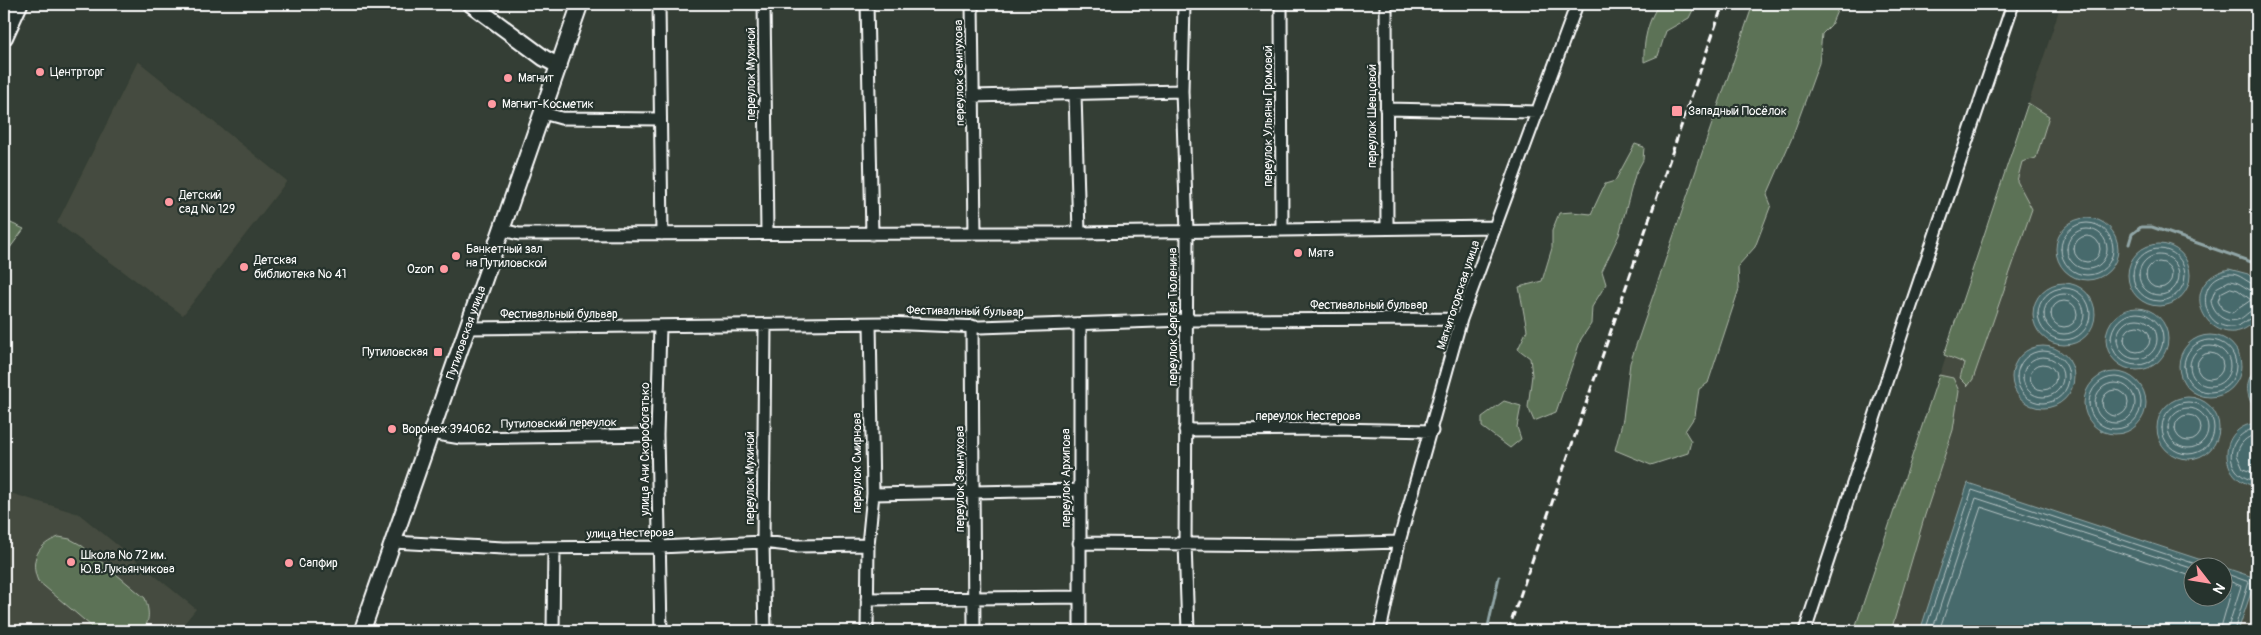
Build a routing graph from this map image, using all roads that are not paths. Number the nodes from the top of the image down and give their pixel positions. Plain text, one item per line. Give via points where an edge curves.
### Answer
1 (19, 4) edge
2 (471, 4) edge
3 (580, 4) edge
4 (651, 4) edge
5 (659, 4) edge
6 (663, 4) edge
7 (764, 4) edge
8 (867, 4) edge
9 (972, 4) edge
10 (1184, 4) edge
11 (1281, 4) edge
12 (1386, 4) edge
13 (1577, 4) edge
14 (2013, 4) edge
15 (4, 37) edge
16 (559, 66) junction
17 (1182, 91) junction
18 (1075, 94) junction
19 (973, 96) junction
20 (1386, 109) junction
21 (1538, 112) junction
22 (543, 113) junction
23 (659, 119) junction
24 (1387, 227) junction
25 (1495, 227) junction
26 (1282, 229) junction
27 (503, 230) junction
28 (1187, 232) junction
29 (767, 233) junction
30 (975, 233) junction
31 (1079, 233) junction
32 (662, 234) junction
33 (872, 234) junction
34 (1461, 319) junction
35 (1187, 320) junction
36 (870, 324) junction
37 (1080, 324) junction
38 (765, 326) junction
39 (972, 326) junction
40 (660, 327) junction
41 (467, 328) junction
42 (1185, 430) junction
43 (1432, 432) junction
44 (431, 433) junction
45 (657, 435) junction
46 (1080, 490) junction
47 (974, 492) junction
48 (873, 494) junction
49 (393, 542) junction
50 (764, 542) junction
51 (1399, 542) junction
52 (1079, 543) junction
53 (1185, 543) junction
54 (868, 545) junction
55 (660, 547) junction
56 (554, 548) junction
57 (973, 597) junction
58 (1079, 597) junction
59 (868, 600) junction
60 (362, 631) edge
61 (553, 631) edge
62 (661, 631) edge
63 (765, 631) edge
64 (868, 631) edge
65 (974, 631) edge
66 (1080, 631) edge
67 (1188, 631) edge
68 (1380, 631) edge
69 (1805, 631) edge

1 - 15 main road
2 - 16 street
3 - 16 street, Путиловская улица
4 - 5 street
5 - 6 street
5 - 23 street
7 - 29 street, переулок Мухиной
8 - 33 street
9 - 19 street, переулок Земнухова
10 - 17 street, переулок Сергея Тюленина
11 - 26 street, переулок Ульяны Громовой
12 - 20 street, переулок Шевцовой
13 - 21 street, Магнитогорская улица
14 - 69 street
16 - 22 street, Путиловская улица
17 - 18 street
17 - 28 street, переулок Сергея Тюленина
18 - 19 street
18 - 31 street
19 - 30 street, переулок Земнухова
20 - 21 street
20 - 24 street, переулок Шевцовой
21 - 25 street, Магнитогорская улица
22 - 23 street via 561,118
22 - 27 street, Путиловская улица
23 - 32 street
24 - 25 street
24 - 26 street
25 - 34 street, Магнитогорская улица
26 - 28 street
27 - 32 street via 519,234
27 - 41 street, Путиловская улица
28 - 31 street
28 - 35 street, переулок Сергея Тюленина
29 - 32 street
29 - 33 street
30 - 31 street
30 - 33 street
34 - 35 street, Фестивальный бульвар
34 - 43 street, Магнитогорская улица
35 - 37 street, Фестивальный бульвар
35 - 42 street, переулок Сергея Тюленина
36 - 38 street, Фестивальный бульвар
36 - 39 street, Фестивальный бульвар
36 - 48 street, переулок Смирнова
37 - 39 street, Фестивальный бульвар
37 - 46 street, переулок Архипова
38 - 40 street, Фестивальный бульвар
38 - 50 street, переулок Мухиной
39 - 47 street, переулок Земнухова
40 - 41 street, Фестивальный бульвар
40 - 45 street, улица Ани Скоробогатько
41 - 44 street, Путиловская улица
42 - 43 street, переулок Нестерова
42 - 53 street, переулок Сергея Тюленина
43 - 51 street, Магнитогорская улица
44 - 45 street, Путиловский переулок via 462,438
44 - 49 street, Путиловская улица
45 - 55 street, улица Ани Скоробогатько
46 - 47 street
46 - 52 street, переулок Архипова
47 - 48 street
47 - 57 street, переулок Земнухова
48 - 54 street, переулок Смирнова
49 - 56 street, улица Нестерова
49 - 60 street, Путиловская улица
50 - 54 street, улица Нестерова via 797,546
50 - 55 street, улица Нестерова
50 - 63 street, переулок Мухиной
51 - 53 street via 1298,545
51 - 68 street, Магнитогорская улица
52 - 53 street
52 - 58 street, переулок Архипова
53 - 67 street, переулок Сергея Тюленина
54 - 59 street, переулок Смирнова
55 - 56 street, улица Нестерова
55 - 62 street, улица Ани Скоробогатько
56 - 61 street
57 - 58 street
57 - 59 street
57 - 65 street, переулок Земнухова
58 - 66 street, переулок Архипова
59 - 64 street, переулок Смирнова

